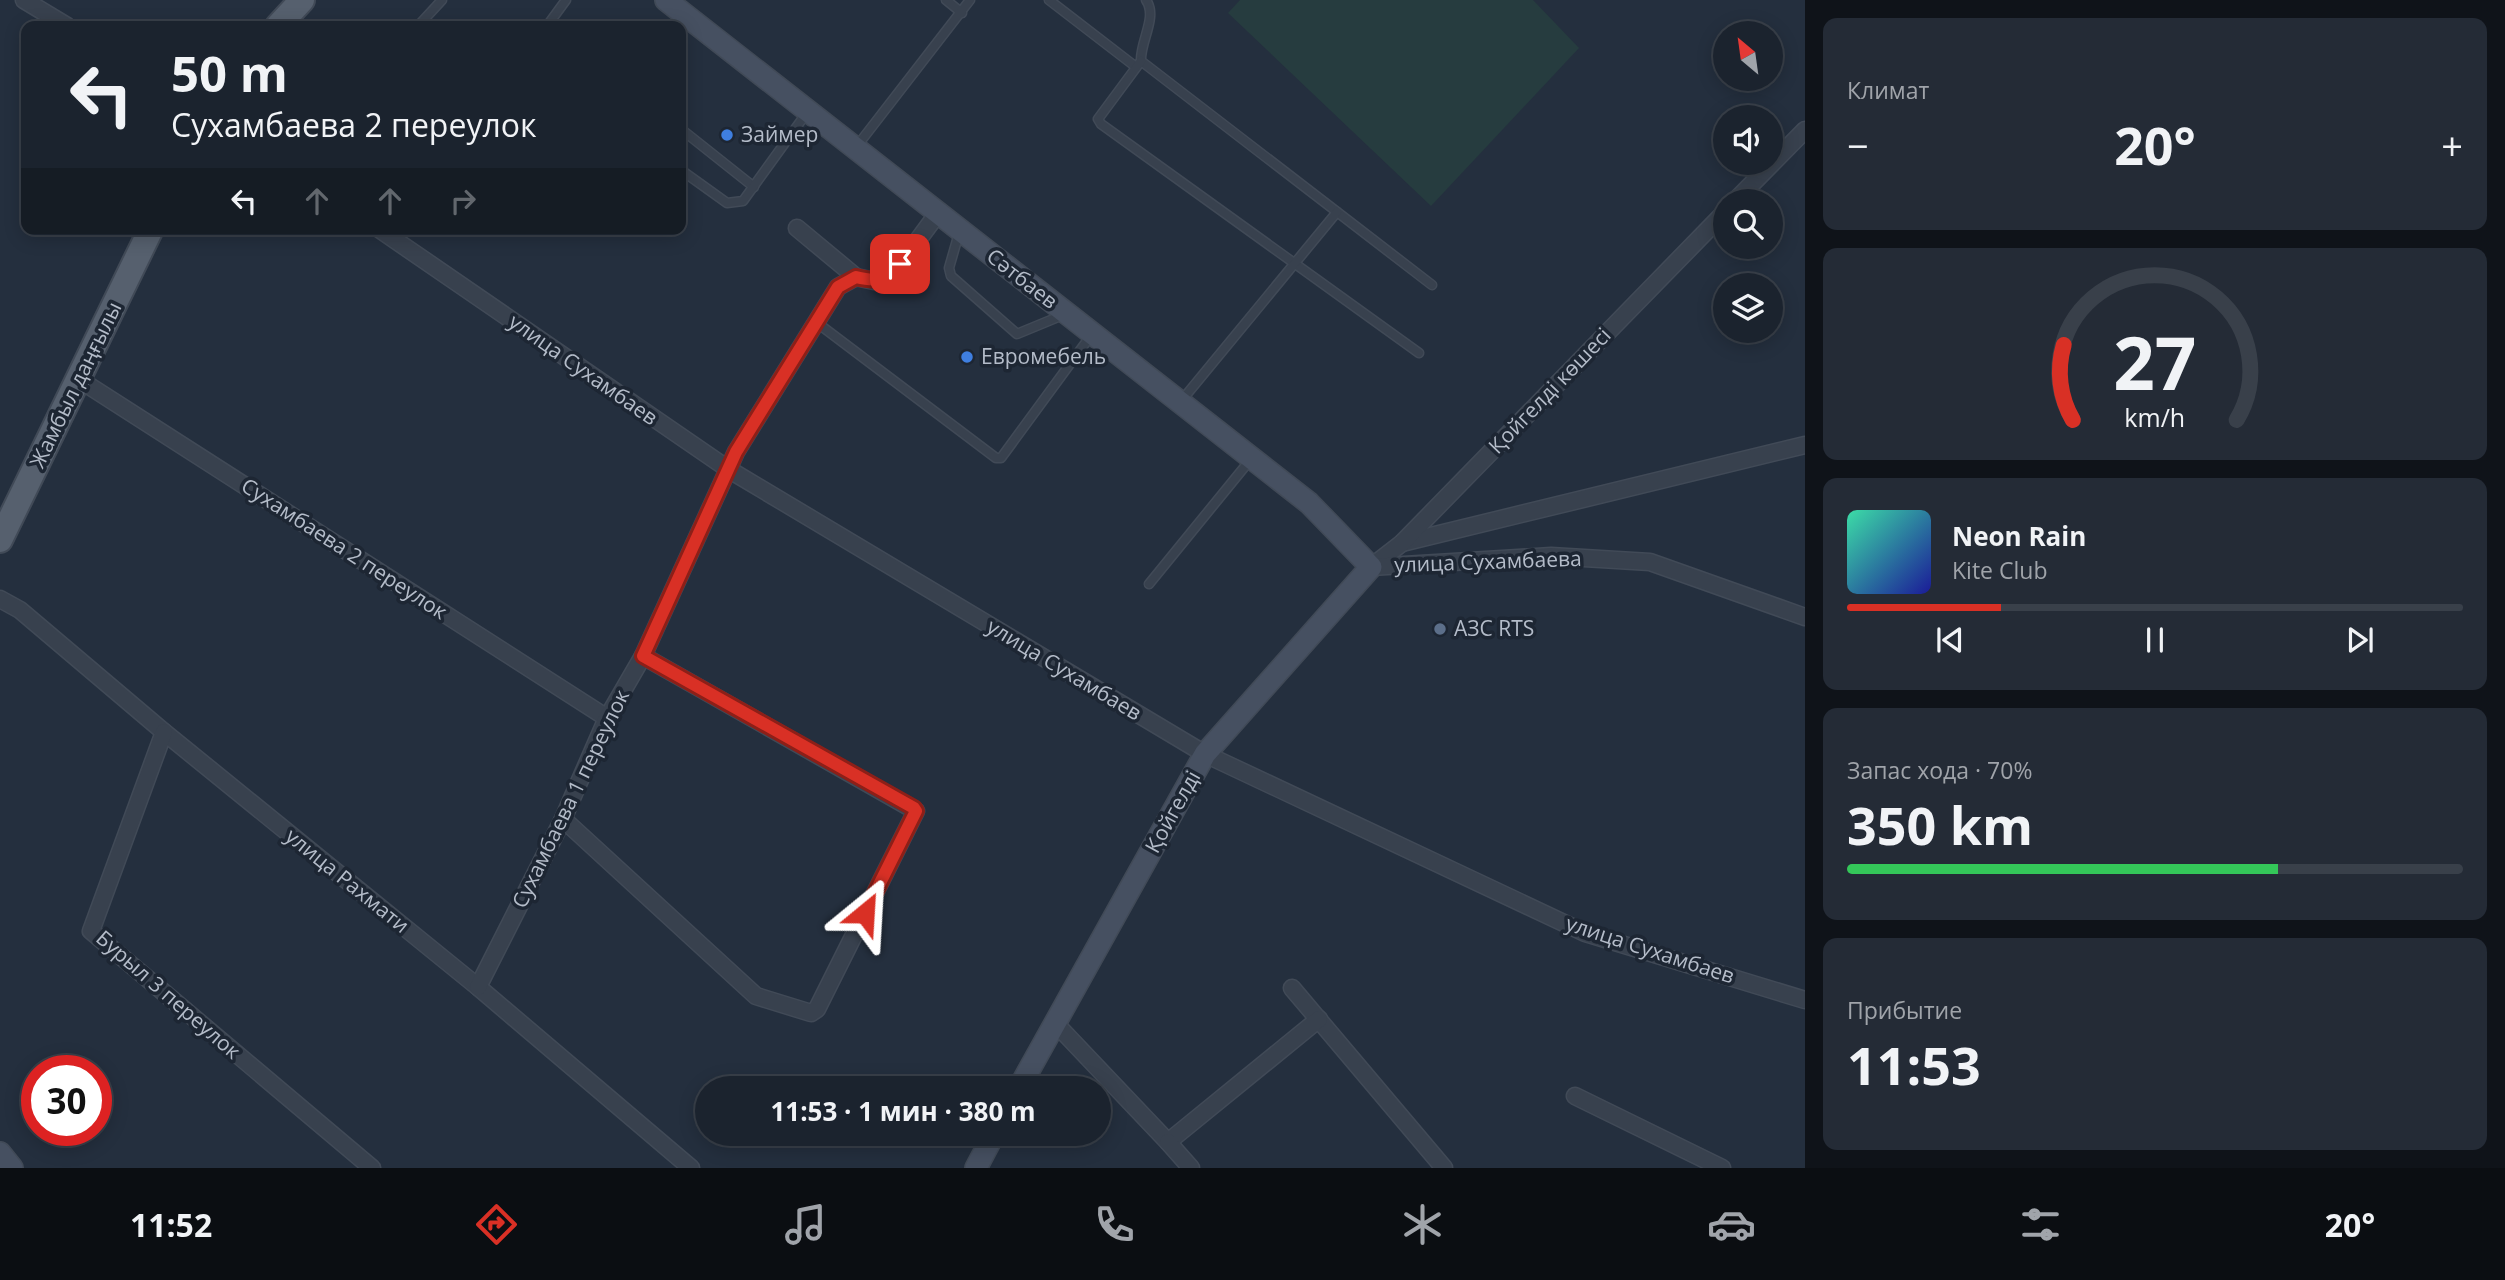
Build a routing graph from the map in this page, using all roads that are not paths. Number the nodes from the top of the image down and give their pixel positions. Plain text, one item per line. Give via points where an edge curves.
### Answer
1 (24, 0) edge
2 (302, 0) edge
3 (442, 0) edge
4 (566, 0) edge
5 (666, 0) edge
6 (946, 0) edge
7 (970, 0) edge
8 (1049, 0) edge
9 (1146, 0) edge
10 (962, 13) junction
11 (59, 21) edge
12 (283, 21) edge
13 (423, 21) edge
14 (551, 21) edge
15 (1139, 64) junction
16 (808, 111) junction
17 (1805, 130) edge
18 (686, 133) edge
19 (855, 148) junction
20 (686, 174) edge
21 (754, 187) junction
22 (1747, 189) edge
23 (1337, 212) junction
24 (938, 213) junction
25 (1713, 224) edge
26 (797, 228) dead end
27 (960, 230) junction
28 (148, 235) edge
29 (388, 235) edge
30 (1296, 262) junction
31 (856, 277) junction
32 (1432, 285) dead end
33 (1067, 314) junction
34 (815, 321) junction
35 (1092, 334) junction
36 (1419, 353) dead end
37 (80, 380) junction
38 (1181, 403) junction
39 (1805, 445) edge
40 (1252, 459) junction
41 (728, 469) junction
42 (0, 540) edge
43 (1402, 543) junction
44 (1371, 567) junction
45 (1149, 584) dead end
46 (0, 599) edge
47 (1805, 617) edge
48 (643, 656) junction
49 (607, 718) junction
50 (164, 732) junction
51 (1205, 754) junction
52 (563, 818) junction
53 (478, 987) junction
54 (1292, 988) dead end
55 (1805, 1000) edge
56 (1319, 1019) junction
57 (1055, 1023) junction
58 (1026, 1076) edge
59 (1576, 1096) dead end
60 (1168, 1142) junction
61 (988, 1146) edge
62 (0, 1153) edge
63 (12, 1168) edge
64 (372, 1168) edge
65 (691, 1168) edge
66 (976, 1168) edge
67 (1191, 1168) edge
68 (1444, 1168) edge
69 (1723, 1168) edge

1 - 11 street
2 - 12 main road
3 - 13 lane
4 - 14 lane
5 - 16 street, Сәтбаев
6 - 10 lane
7 - 10 lane
8 - 15 lane
9 - 15 lane via 1151,15
10 - 19 lane
15 - 23 lane
15 - 30 lane via 1098,119 1101,124
16 - 19 street, Сәтбаев
16 - 21 lane
17 - 22 street
18 - 21 lane
19 - 24 street, Сәтбаев
20 - 21 lane via 727,203 743,201
23 - 30 lane
23 - 32 lane
24 - 27 street, Сәтбаев
24 - 31 street via 892,274 874,281
25 - 43 street, Қойгелді көшесі
26 - 31 street
27 - 33 street, Сәтбаев
27 - 33 lane via 951,276 1017,334
28 - 37 main road, Жамбыл даңғылы
29 - 41 street, улица Сухамбаев
30 - 36 lane
30 - 38 lane
31 - 34 street, Сухамбаева 1 переулок via 838,287
33 - 35 street, Сәтбаев
34 - 35 lane via 996,458 1001,458
34 - 41 street, Сухамбаева 1 переулок
35 - 38 street, Сәтбаев
37 - 42 main road, Жамбыл даңғылы
37 - 49 street, Сухамбаева 2 переулок
38 - 40 street, Сәтбаев
39 - 43 street
40 - 44 street, Сәтбаев via 1309,503
40 - 45 lane
41 - 48 street, Сухамбаева 1 переулок
41 - 51 street, улица Сухамбаев
43 - 44 street, Қойгелді көшесі
44 - 47 street, улица Сухамбаева via 1550,556 1650,562
44 - 51 street, Қойгелді
46 - 50 street, улица Рахмати via 20,610
48 - 49 street, Сухамбаева 1 переулок
48 - 52 street via 916,811 817,1009 811,1013 755,996
49 - 52 street, Сухамбаева 1 переулок
50 - 53 street, улица Рахмати
50 - 64 street, Бурыл 3 переулок via 91,931
51 - 55 street, улица Сухамбаев via 1585,933
51 - 57 street, Қойгелді
52 - 53 street, Сухамбаева 1 переулок
53 - 65 street, улица Рахмати
54 - 56 street
56 - 60 street
56 - 68 street
57 - 58 street, Қойгелді
57 - 60 street
59 - 69 street
60 - 67 street
61 - 66 street
62 - 63 street

